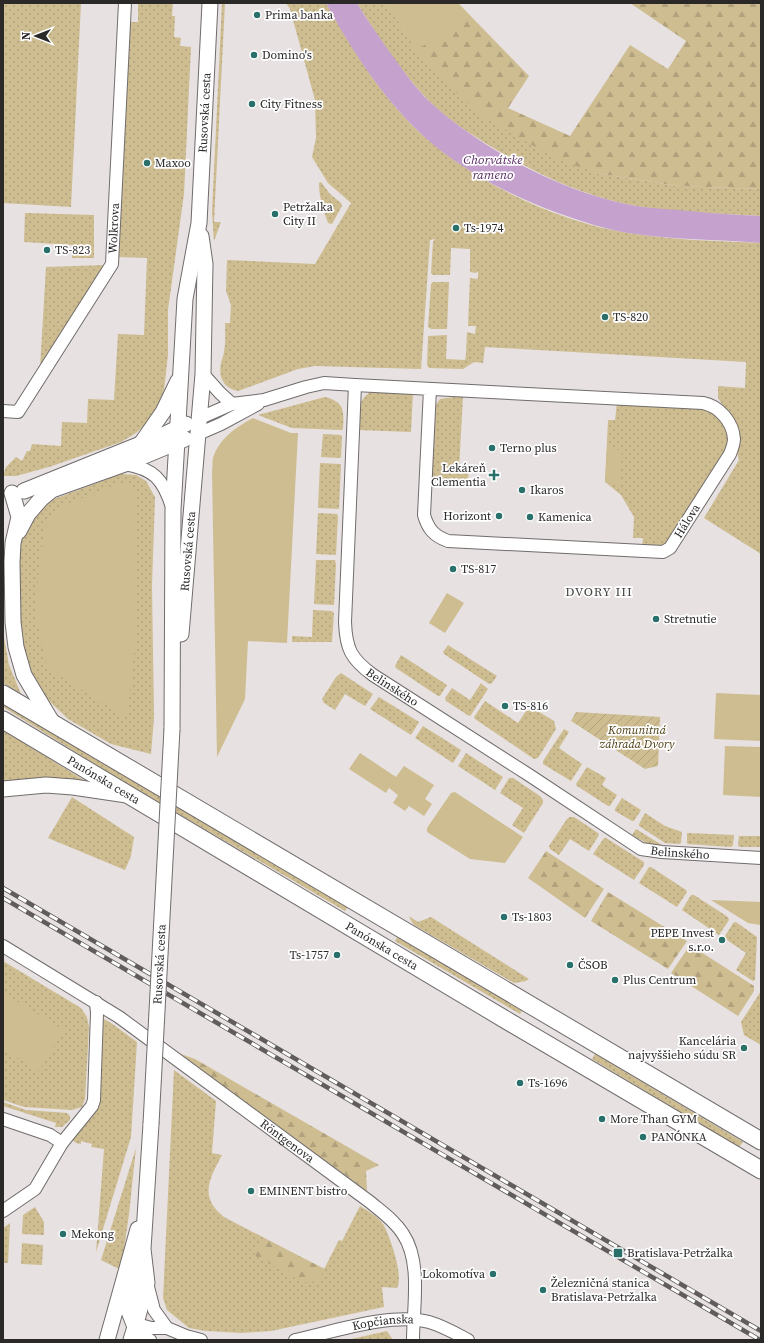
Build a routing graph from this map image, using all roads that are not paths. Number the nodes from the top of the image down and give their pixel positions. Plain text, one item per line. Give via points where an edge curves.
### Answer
1 (125, 3) edge
2 (210, 3) edge
3 (199, 223) junction
4 (181, 374) junction
5 (203, 374) junction
6 (355, 385) junction
7 (430, 389) junction
8 (264, 400) junction
9 (232, 404) junction
10 (3, 411) edge
11 (200, 418) junction
12 (198, 434) junction
13 (177, 435) junction
14 (140, 445) junction
15 (125, 464) junction
16 (194, 471) junction
17 (52, 490) junction
18 (13, 492) edge
19 (173, 510) junction
20 (3, 529) edge
21 (13, 543) junction
22 (12, 578) junction
23 (3, 607) edge
24 (3, 694) edge
25 (3, 720) edge
26 (52, 722) junction
27 (172, 729) junction
28 (3, 789) edge
29 (129, 795) junction
30 (761, 858) edge
31 (3, 946) edge
32 (96, 1002) junction
33 (3, 1119) edge
34 (761, 1141) edge
35 (62, 1143) junction
36 (761, 1170) edge
37 (146, 1200) junction
38 (3, 1211) edge
39 (143, 1249) junction
40 (146, 1282) junction
41 (413, 1320) junction
42 (167, 1328) junction
43 (133, 1334) edge
44 (107, 1340) edge
45 (111, 1340) edge
46 (150, 1340) edge
47 (201, 1340) edge
48 (295, 1340) edge
49 (413, 1340) edge
50 (468, 1340) edge

1 - 10 street, Wolkrova via 112,264 18,412
2 - 3 street, Rusovská cesta
3 - 4 street, Rusovská cesta via 185,299
3 - 5 street, Rusovská cesta via 205,264
4 - 13 street, Rusovská cesta
4 - 14 street, Rusovská cesta via 163,412
5 - 9 street
5 - 11 street, Rusovská cesta
6 - 7 street
6 - 8 street via 324,383
6 - 30 street, Belinského via 345,622 348,646 355,660 373,675 641,849
7 - 7 street, Hálova via 703,403 712,405 728,420 734,442 730,454 670,548 663,552 448,541 431,531 424,510
8 - 9 street
8 - 12 street
9 - 11 street
11 - 12 street, Rusovská cesta
11 - 13 street
12 - 13 street
12 - 16 street, Rusovská cesta
13 - 14 street via 164,435
13 - 15 street
13 - 16 street
13 - 19 street, Rusovská cesta
14 - 18 street
15 - 17 street
15 - 19 street, Rusovská cesta via 140,467 155,475 167,492
16 - 27 street, Rusovská cesta via 189,554
17 - 18 street
17 - 21 street via 28,514
18 - 21 street via 8,513
19 - 27 street, Rusovská cesta
20 - 21 street
21 - 22 street
22 - 23 street
22 - 26 street via 16,647 31,687
24 - 26 main road, Panónska cesta
25 - 29 main road, Panónska cesta
26 - 34 main road, Panónska cesta
27 - 37 street, Rusovská cesta, bridge
28 - 29 street via 52,785
29 - 36 main road, Panónska cesta
31 - 32 street, Röntgenova
32 - 35 street via 94,1100 90,1110
32 - 41 street, Röntgenova via 391,1220 404,1235 412,1254 415,1273
33 - 35 street
35 - 38 street via 35,1189
37 - 39 street, Rusovská cesta
37 - 44 street, Rusovská cesta
39 - 40 street, Rusovská cesta
39 - 43 street via 128,1309
40 - 42 street via 154,1310
40 - 43 street, Rusovská cesta
41 - 48 street, Kopčianska via 384,1320
41 - 49 street, Röntgenova
41 - 50 street, Kopčianska via 439,1325
42 - 43 street via 144,1326
42 - 47 street
43 - 45 street via 121,1330
43 - 46 street

